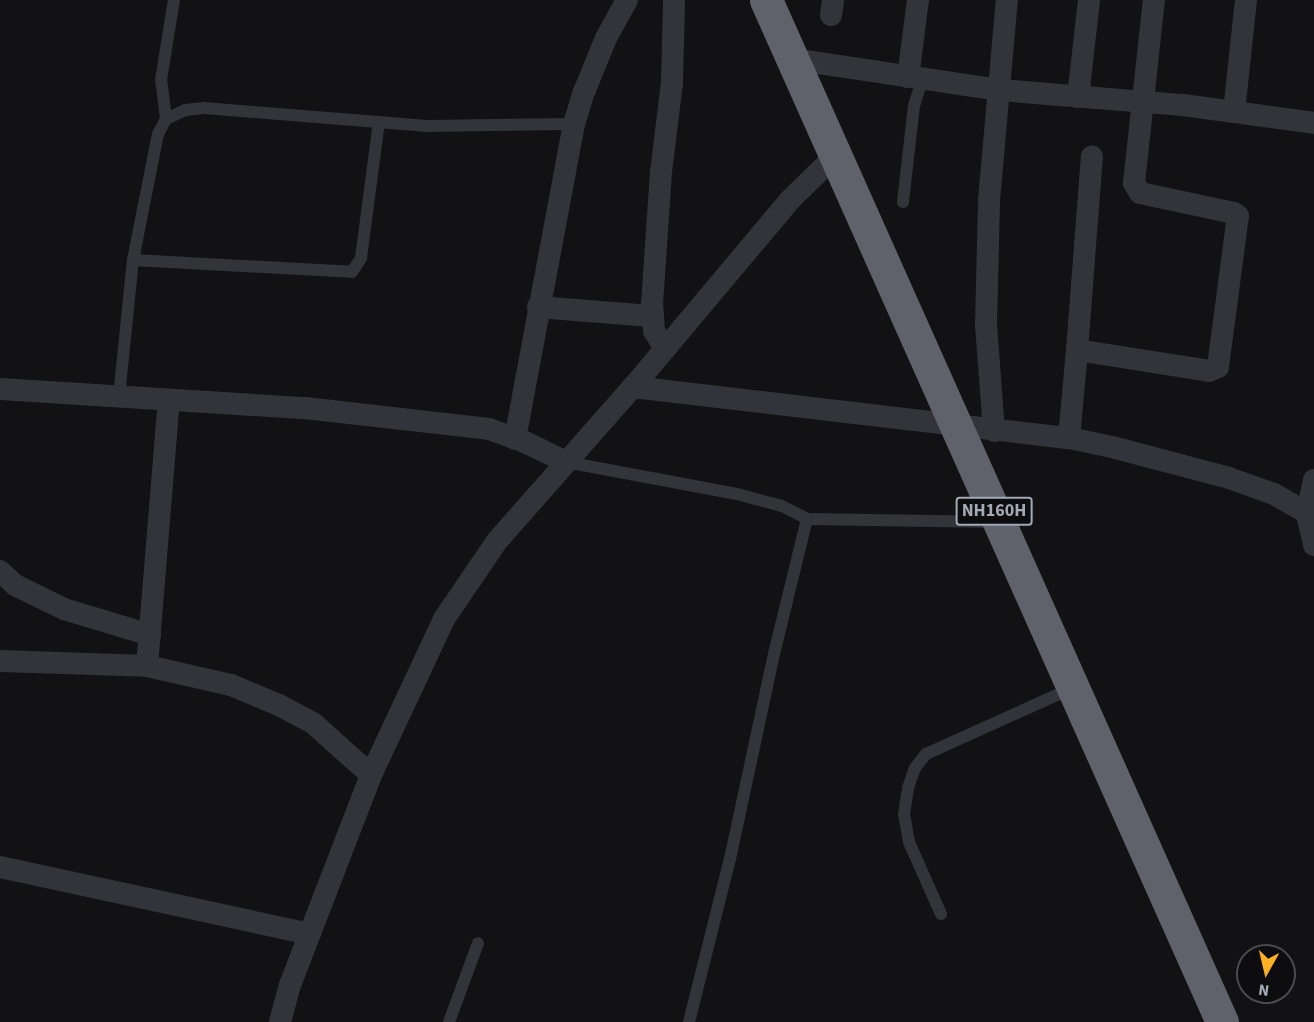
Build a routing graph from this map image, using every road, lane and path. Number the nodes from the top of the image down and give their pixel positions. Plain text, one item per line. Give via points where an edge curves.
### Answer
1 (174, 0) edge
2 (627, 0) edge
3 (674, 0) edge
4 (766, 0) edge
5 (918, 0) edge
6 (1007, 0) edge
7 (1089, 0) edge
8 (1154, 0) edge
9 (1246, 0) edge
10 (792, 59) junction
11 (915, 78) junction
12 (999, 90) junction
13 (1078, 97) junction
14 (1142, 102) junction
15 (1234, 112) junction
16 (166, 119) junction
17 (379, 122) junction
18 (1314, 123) edge
19 (574, 124) junction
20 (835, 156) junction
21 (1092, 156) dead end
22 (903, 202) dead end
23 (133, 260) junction
24 (538, 307) junction
25 (651, 316) junction
26 (665, 348) junction
27 (1077, 350) junction
28 (633, 387) junction
29 (0, 389) edge
30 (119, 397) junction
31 (169, 400) junction
32 (956, 426) junction
33 (994, 431) junction
34 (1069, 438) junction
35 (515, 439) junction
36 (566, 462) junction
37 (1314, 480) edge
38 (1311, 516) edge
39 (807, 519) junction
40 (999, 522) junction
41 (1314, 545) edge
42 (0, 571) edge
43 (150, 635) junction
44 (0, 661) edge
45 (147, 666) junction
46 (1073, 688) junction
47 (371, 775) junction
48 (0, 867) edge
49 (941, 914) dead end
50 (310, 934) junction
51 (478, 943) dead end
52 (280, 1022) edge
53 (449, 1022) edge
54 (688, 1022) edge
55 (1222, 1022) edge

1 - 16 lane via 161,80
2 - 19 street via 606,38
3 - 25 street via 672,83
4 - 10 highway, NH160H
5 - 11 street
6 - 12 street
7 - 13 street
8 - 14 street
9 - 15 street
10 - 11 street
10 - 20 highway, NH160H
11 - 12 street
11 - 22 lane
12 - 13 street
12 - 33 street via 989,200 986,325
13 - 14 street
14 - 15 street
14 - 27 street via 1135,189 1238,216 1218,367 1209,371
15 - 18 street
16 - 17 lane via 185,110 204,108
16 - 23 lane via 158,134
17 - 19 lane via 472,126
17 - 23 lane via 361,258 352,272
19 - 24 street
20 - 26 street via 790,200
20 - 32 highway, NH160H
21 - 27 street
23 - 30 lane
24 - 25 street
24 - 35 street
25 - 26 street via 654,331
26 - 28 street
27 - 34 street
28 - 32 street
28 - 36 street
29 - 30 street
30 - 31 street
31 - 35 street via 305,408 489,429
31 - 43 street
32 - 33 street
32 - 40 highway, NH160H
33 - 34 street
34 - 38 street via 1229,478 1274,494
35 - 36 street
36 - 39 lane via 737,494 782,506
36 - 47 street via 497,541 444,619
37 - 38 street
38 - 41 street
39 - 40 lane
39 - 54 lane via 730,859
40 - 46 highway, NH160H
42 - 43 street via 15,585 64,609
43 - 45 street
44 - 45 street
45 - 47 street via 231,685 279,705 314,724
46 - 49 lane via 926,754 915,768 904,814 909,842
46 - 55 highway, NH160H
47 - 50 street
48 - 50 street
50 - 52 street
51 - 53 lane

